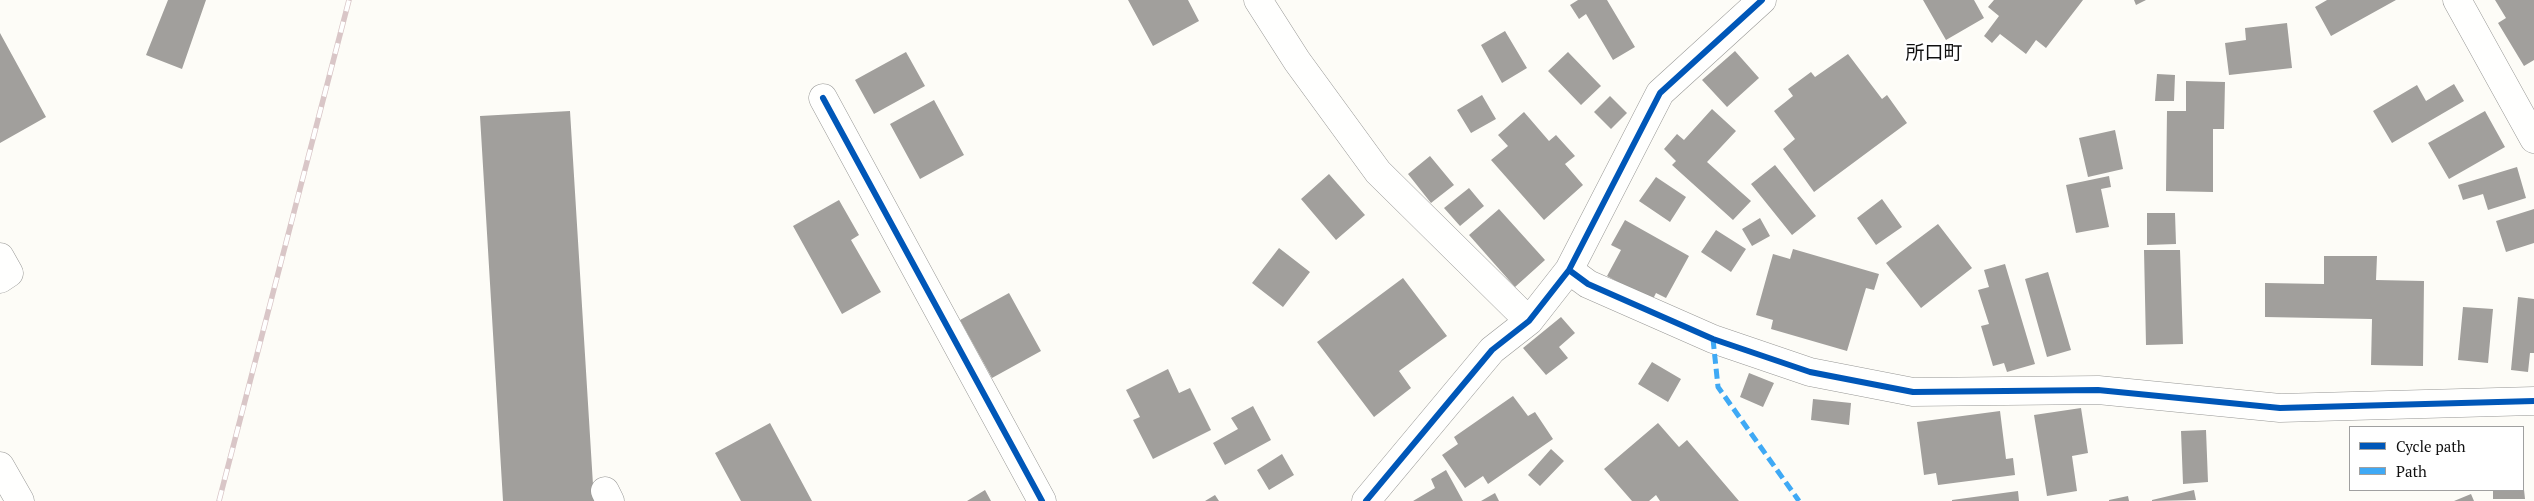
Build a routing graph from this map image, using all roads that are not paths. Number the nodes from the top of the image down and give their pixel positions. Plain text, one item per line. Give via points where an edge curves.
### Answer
1 (1258, 0) edge
2 (1762, 0) edge
3 (2457, 0) edge
4 (823, 98) dead end
5 (2534, 139) edge
6 (0, 257) edge
7 (1569, 270) junction
8 (0, 279) edge
9 (1529, 321) junction
10 (2534, 401) edge
11 (0, 466) edge
12 (1380, 495) edge
13 (20, 501) edge
14 (1042, 501) edge

1 - 9 street via 1378,172
2 - 7 street via 1660,93
3 - 5 street
4 - 14 street
6 - 8 street via 9,273
7 - 9 street
7 - 10 street via 1588,284 1712,339 1810,372 1913,392 2098,390 2280,408
9 - 12 street via 1492,350
11 - 13 street

